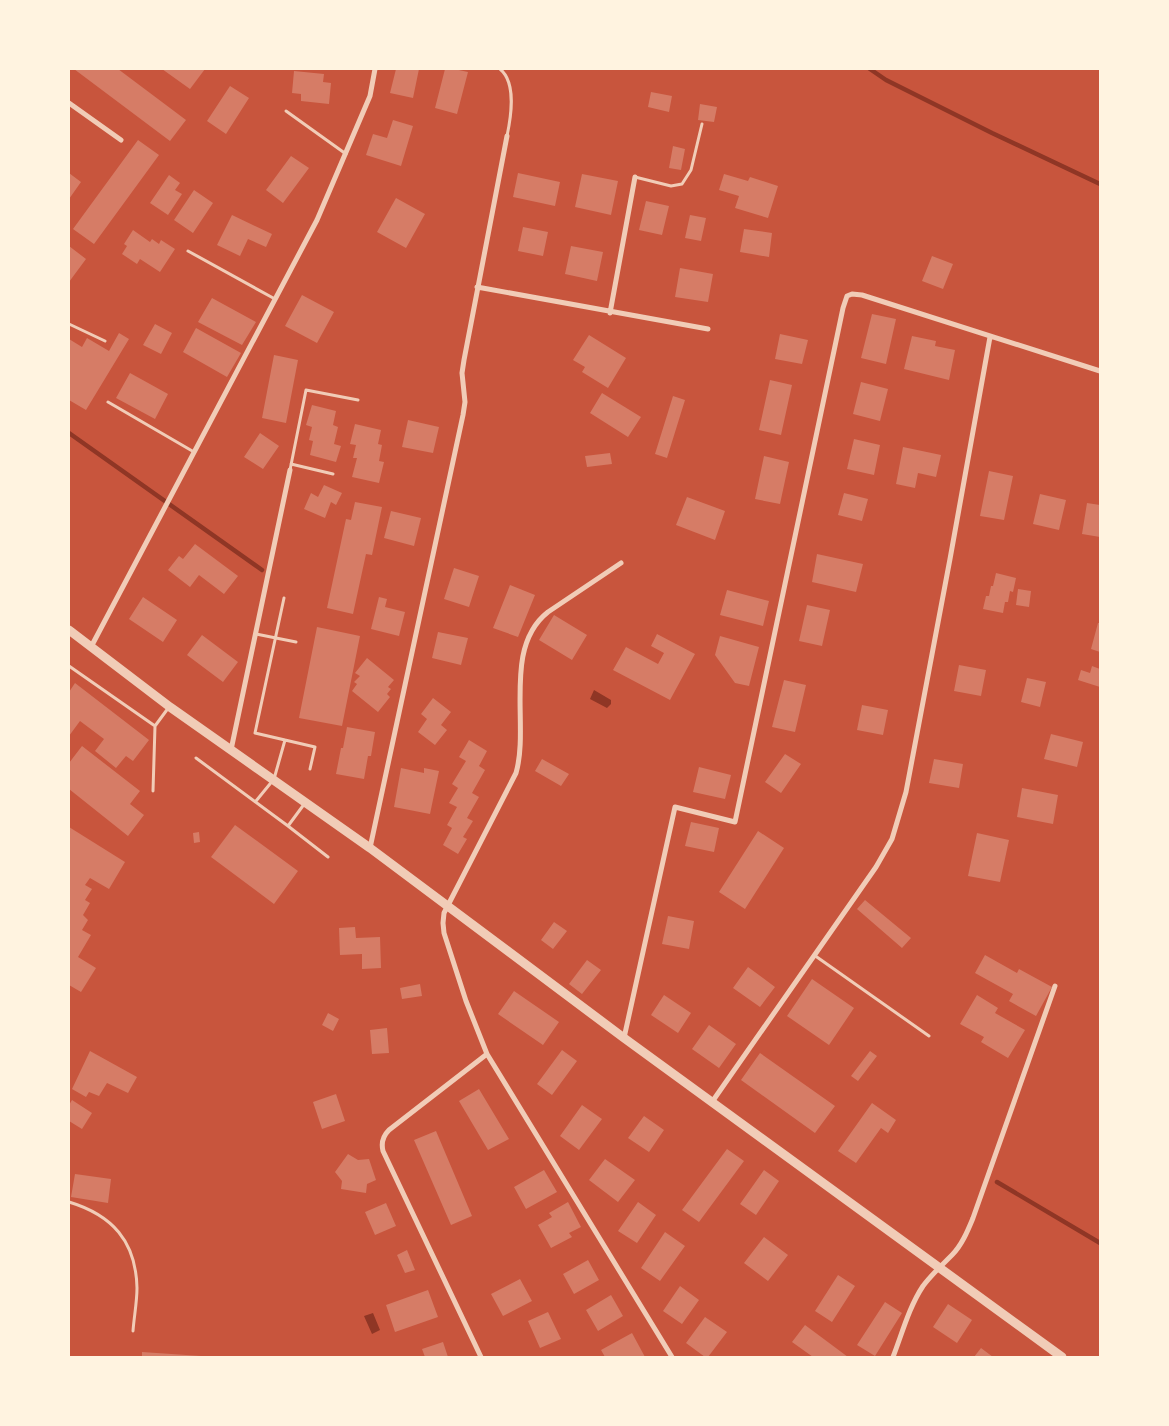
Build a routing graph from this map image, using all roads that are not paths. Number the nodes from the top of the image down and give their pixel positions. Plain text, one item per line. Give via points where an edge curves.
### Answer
1 (375, 69) edge
2 (500, 69) edge
3 (69, 104) edge
4 (286, 111) dead end
5 (702, 124) dead end
6 (507, 136) joint
7 (121, 140) dead end
8 (346, 154) junction
9 (635, 177) joint
10 (188, 251) dead end
11 (477, 287) junction
12 (276, 300) junction
13 (610, 312) junction
14 (69, 324) edge
15 (708, 329) dead end
16 (990, 337) junction
17 (105, 340) dead end
18 (1100, 371) edge
19 (358, 400) dead end
20 (108, 402) dead end
21 (195, 452) junction
22 (290, 467) junction
23 (333, 474) dead end
24 (621, 563) dead end
25 (284, 598) dead end
26 (69, 630) edge
27 (255, 634) junction
28 (276, 639) junction
29 (296, 642) dead end
30 (92, 648) junction
31 (69, 666) edge
32 (170, 707) junction
33 (154, 726) junction
34 (285, 740) junction
35 (231, 750) junction
36 (196, 758) dead end
37 (310, 769) dead end
38 (274, 779) junction
39 (153, 791) dead end
40 (256, 801) junction
41 (306, 802) junction
42 (288, 826) junction
43 (370, 848) junction
44 (328, 857) dead end
45 (446, 906) junction
46 (814, 955) junction
47 (1055, 986) dead end
48 (929, 1036) dead end
49 (624, 1038) junction
50 (487, 1054) junction
51 (712, 1102) junction
52 (69, 1202) edge
53 (939, 1266) junction
54 (133, 1331) dead end
55 (481, 1357) edge
56 (672, 1357) edge
57 (893, 1357) edge
58 (1062, 1357) edge

1 - 8 street via 370,96
2 - 6 lane via 505,73 512,100
3 - 7 street
4 - 8 lane
5 - 9 lane via 691,170 682,184 671,186
6 - 11 street
8 - 12 street
9 - 13 street
10 - 12 lane
11 - 13 street
11 - 43 street via 462,373 464,415
12 - 21 street
13 - 15 street
14 - 17 lane
16 - 18 street
16 - 46 street via 902,809 884,854
16 - 49 street via 862,295 847,296 735,822 675,807
19 - 22 lane via 306,390
20 - 21 lane
21 - 30 street
22 - 23 lane
22 - 27 street
24 - 45 street via 548,612 532,629 522,670 516,773
25 - 28 lane
26 - 30 street
27 - 28 lane
27 - 35 street
28 - 29 lane
28 - 34 lane via 255,733
30 - 32 street
31 - 33 lane
32 - 33 lane
32 - 35 street
33 - 39 lane
34 - 37 lane via 315,747
34 - 38 lane
35 - 38 street
36 - 40 lane
38 - 40 lane
38 - 41 street
40 - 42 lane
41 - 42 lane
41 - 43 street
42 - 44 lane
43 - 45 street
45 - 49 street
45 - 50 street via 444,933
46 - 48 lane
46 - 51 street
47 - 53 street via 973,1218 953,1254
49 - 51 street
50 - 55 street via 389,1130 382,1145
50 - 56 street
51 - 53 street
52 - 54 lane via 89,1208 106,1220 130,1248 137,1288
53 - 57 street via 923,1287
53 - 58 street

